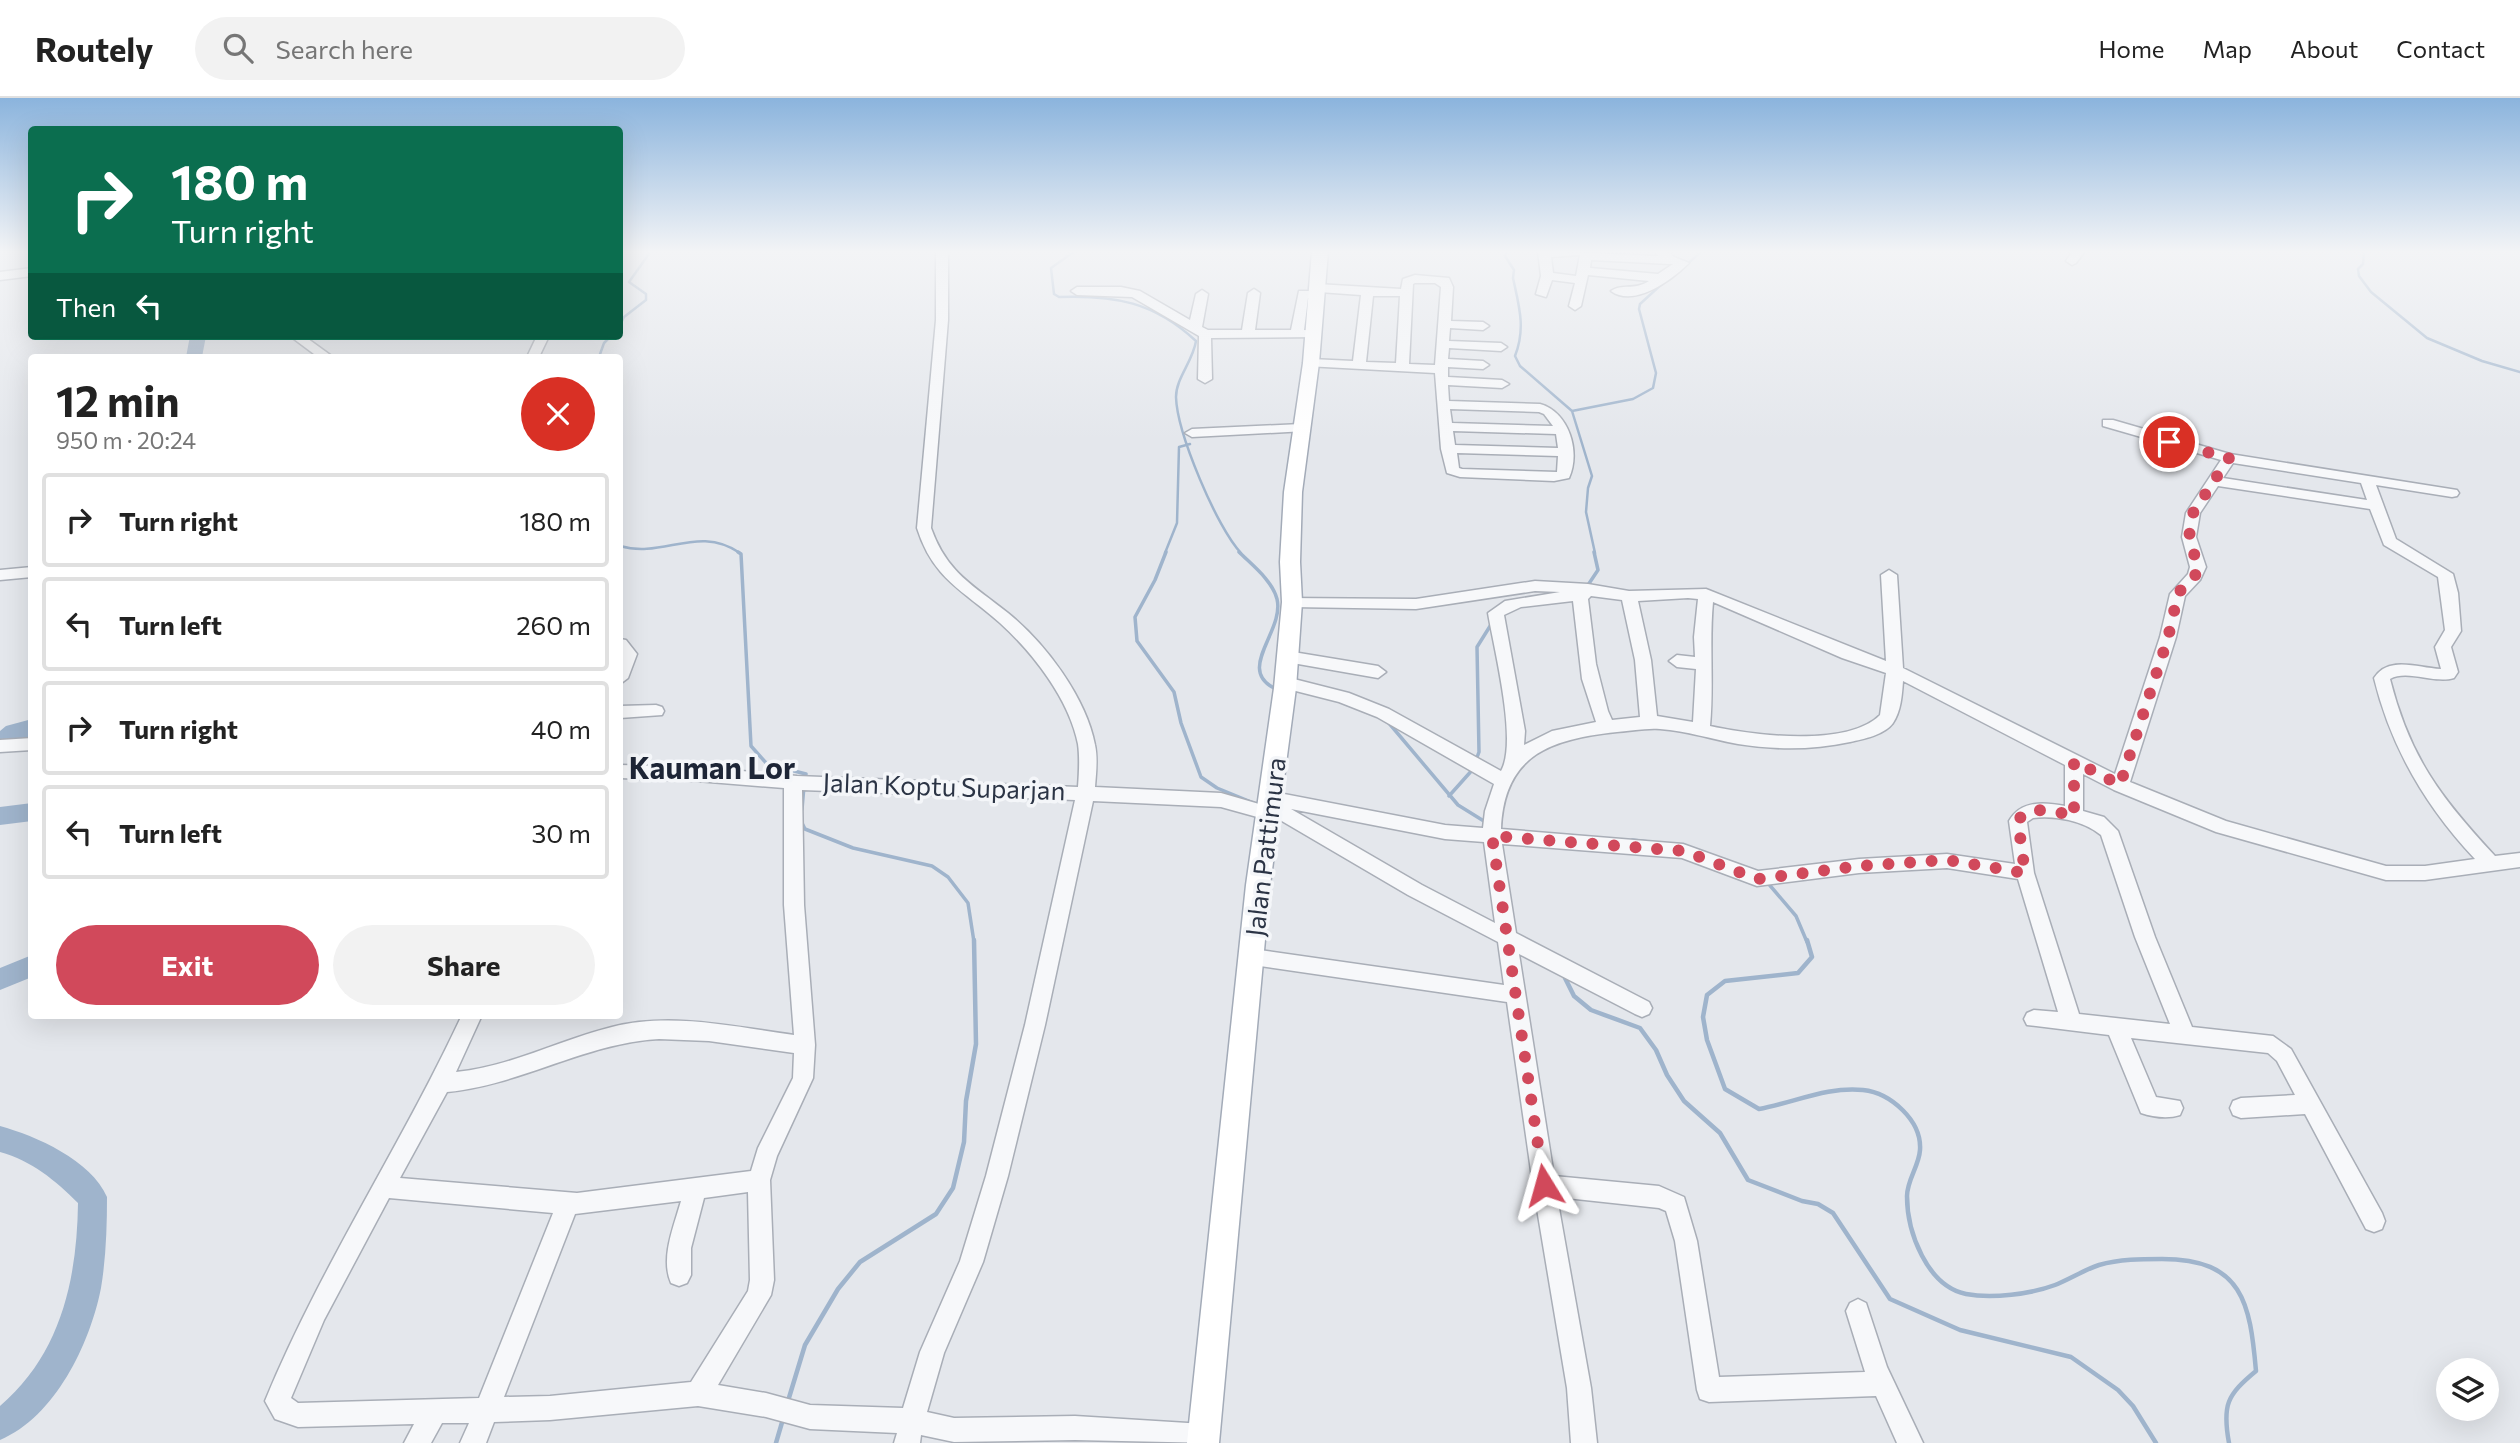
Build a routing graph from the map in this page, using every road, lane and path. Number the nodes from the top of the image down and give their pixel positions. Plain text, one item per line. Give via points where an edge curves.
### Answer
1 (942, 314) edge
2 (1170, 314) edge
3 (1201, 314) edge
4 (1251, 314) edge
5 (1311, 314) edge
6 (1365, 314) edge
7 (1405, 314) edge
8 (1444, 314) edge
9 (1443, 324) junction
10 (1483, 326) dead end
11 (1200, 331) junction
12 (1248, 332) junction
13 (1306, 334) junction
14 (302, 340) edge
15 (1442, 344) junction
16 (1501, 347) dead end
17 (323, 354) edge
18 (1311, 363) junction
19 (1359, 365) junction
20 (1483, 365) dead end
21 (1402, 366) junction
22 (1441, 371) junction
23 (1205, 379) dead end
24 (1502, 384) dead end
25 (1443, 405) junction
26 (2108, 423) dead end
27 (1446, 427) junction
28 (1301, 428) junction
29 (1561, 430) junction
30 (1192, 433) dead end
31 (1448, 449) junction
32 (1567, 452) junction
33 (2229, 458) junction
34 (2367, 479) junction
35 (2214, 481) junction
36 (2452, 493) dead end
37 (2377, 506) junction
38 (28, 572) edge
39 (0, 575) edge
40 (1889, 575) dead end
41 (1581, 591) junction
42 (1706, 594) junction
43 (1629, 596) junction
44 (1292, 602) junction
45 (623, 647) edge
46 (1287, 657) junction
47 (1677, 661) dead end
48 (1704, 664) junction
49 (623, 670) edge
50 (1894, 670) junction
51 (1378, 672) dead end
52 (1285, 689) junction
53 (656, 711) dead end
54 (623, 712) edge
55 (1650, 722) junction
56 (1606, 726) junction
57 (1701, 731) junction
58 (28, 744) edge
59 (0, 746) edge
60 (2074, 761) junction
61 (1514, 764) junction
62 (623, 771) edge
63 (1504, 781) junction
64 (795, 783) junction
65 (2120, 785) junction
66 (1086, 792) junction
67 (1268, 807) junction
68 (2074, 816) junction
69 (1492, 829) junction
70 (2520, 860) edge
71 (2491, 864) junction
72 (2025, 873) junction
73 (1510, 948) junction
74 (1254, 957) junction
75 (1517, 996) junction
76 (1642, 1007) dead end
77 (470, 1019) edge
78 (2034, 1019) dead end
79 (2071, 1022) junction
80 (2116, 1027) junction
81 (2185, 1033) junction
82 (805, 1045) junction
83 (441, 1083) junction
84 (2310, 1104) junction
85 (2172, 1108) dead end
86 (2241, 1108) dead end
87 (759, 1180) junction
88 (1544, 1185) junction
89 (383, 1187) junction
90 (695, 1189) junction
91 (568, 1204) junction
92 (2374, 1221) dead end
93 (679, 1275) dead end
94 (1857, 1311) dead end
95 (1883, 1384) junction
96 (698, 1394) junction
97 (486, 1411) junction
98 (435, 1412) junction
99 (910, 1432) edge
100 (953, 1436) edge
101 (1072, 1436) edge
102 (1204, 1440) edge
103 (417, 1443) edge
104 (473, 1443) edge
105 (1584, 1443) edge
106 (1910, 1443) edge

1 - 66 street via 924,528 930,549 950,579 1022,635 1058,682 1086,741
2 - 11 street
3 - 11 street
4 - 12 street
5 - 13 main road, Jalan Pattimura
6 - 19 street
7 - 21 street
8 - 9 street
9 - 10 street
9 - 15 street
11 - 12 street
11 - 23 street
12 - 13 street
13 - 18 main road, Jalan Pattimura
14 - 17 street
15 - 16 street
15 - 22 street
18 - 19 street
18 - 28 main road, Jalan Pattimura
19 - 21 street
20 - 22 street
21 - 22 street
22 - 24 street
22 - 25 street
25 - 27 street
25 - 29 street via 1544,409
26 - 33 street
27 - 29 street
27 - 31 street
28 - 30 street
28 - 44 main road, Jalan Pattimura via 1291,531
29 - 32 street
31 - 32 street
31 - 32 street via 1452,470 1460,473 1554,477 1564,475
33 - 34 street
33 - 35 street
34 - 36 street
34 - 37 street
35 - 37 street
35 - 65 street via 2193,513 2189,537 2198,567 2178,594
37 - 71 street via 2389,542 2445,574 2454,631 2442,645 2450,672 2432,676 2404,669 2384,675 2386,699 2415,765 2444,811
38 - 39 street
40 - 50 street
41 - 43 street
41 - 44 street via 1522,587 1416,604
41 - 56 street via 1588,673
41 - 61 street via 1501,608 1496,613 1516,731
42 - 43 street
42 - 48 street
42 - 50 street
43 - 55 street
44 - 46 main road, Jalan Pattimura
45 - 49 street via 629,654
46 - 51 street
46 - 52 main road, Jalan Pattimura
47 - 48 street
48 - 57 street
50 - 57 street via 1887,718 1862,734 1810,743
50 - 60 street
52 - 63 street via 1343,697 1383,713
52 - 67 main road, Jalan Pattimura
53 - 54 street
55 - 56 street
55 - 57 street
56 - 61 street via 1549,737
58 - 59 street
60 - 65 street
60 - 68 street
61 - 63 street
62 - 64 street, Jalan Koptu Suparjan
63 - 69 street
64 - 66 street, Jalan Koptu Suparjan
64 - 82 street via 794,905
65 - 71 street via 2222,827 2386,873
66 - 67 street, Jalan Koptu Suparjan
66 - 99 street via 997,1175 971,1262 932,1352
67 - 69 street via 1445,832
67 - 73 street
67 - 74 main road, Jalan Pattimura
68 - 72 street via 2030,810 2020,816
68 - 81 street via 2088,817 2109,831
69 - 72 street via 1684,851 1764,879 1947,860
69 - 73 street
70 - 71 street
72 - 79 street
73 - 75 street
73 - 76 street
74 - 75 street
74 - 102 main road, Jalan Pattimura
75 - 88 street
77 - 83 street
78 - 79 street
79 - 80 street
80 - 81 street
80 - 85 street via 2149,1106
81 - 84 street via 2273,1045 2284,1055
82 - 83 street via 649,1030 615,1035 480,1080
82 - 87 street via 803,1078
83 - 89 street
84 - 86 street
84 - 92 street
87 - 90 street
87 - 96 street via 759,1295
88 - 95 street via 1659,1198 1676,1205 1686,1241 1709,1390
88 - 105 street
89 - 91 street
89 - 98 street via 316,1312 277,1401 284,1410 298,1415
90 - 91 street
90 - 93 street via 680,1248
91 - 97 street
94 - 95 street
95 - 106 street
96 - 97 street
96 - 99 street
97 - 98 street
97 - 104 street
98 - 103 street
99 - 100 street
100 - 101 street
101 - 102 street

